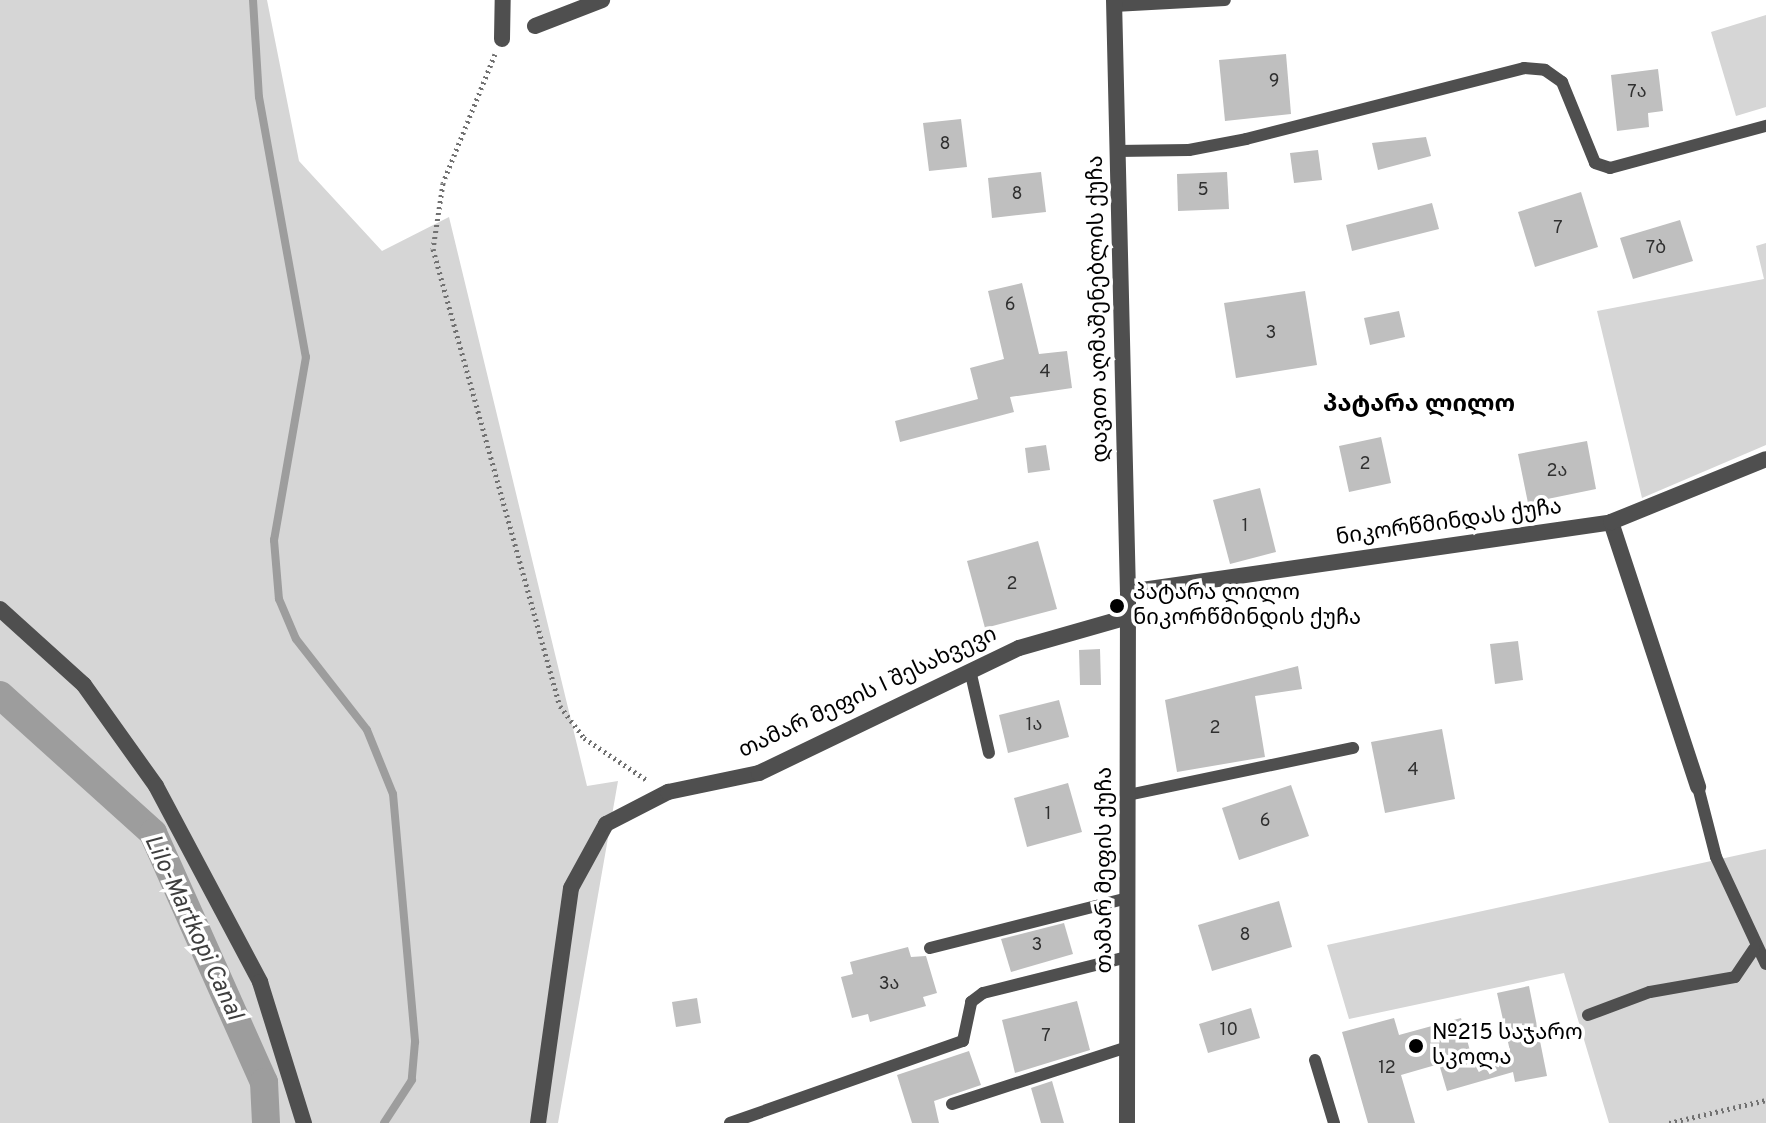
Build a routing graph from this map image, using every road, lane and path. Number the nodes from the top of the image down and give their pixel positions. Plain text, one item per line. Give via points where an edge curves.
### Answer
1 (503, 0) edge
2 (602, 0) edge
3 (1225, 0) edge
4 (1114, 3) edge
5 (535, 26) dead end
6 (502, 39) joint
7 (1766, 126) edge
8 (1117, 151) junction
9 (1766, 459) edge
10 (1611, 522) junction
11 (1128, 592) junction
12 (0, 609) edge
13 (1128, 617) junction
14 (970, 670) junction
15 (1353, 748) dead end
16 (989, 753) dead end
17 (1698, 787) joint
18 (668, 792) junction
19 (1128, 795) junction
20 (1127, 898) junction
21 (930, 948) dead end
22 (1754, 949) junction
23 (1127, 957) junction
24 (1766, 964) edge
25 (1588, 1015) dead end
26 (1127, 1047) junction
27 (1315, 1060) dead end
28 (1766, 1100) edge
29 (952, 1104) dead end
30 (304, 1123) edge
31 (538, 1123) edge
32 (730, 1123) edge
33 (1127, 1123) edge
34 (1334, 1123) edge
35 (1669, 1123) edge

1 - 6 street
2 - 5 street
3 - 4 lane
4 - 8 street, დავით აღმაშენებლის ქუჩა
6 - 18 path via 443,183 433,249 560,706 614,764
7 - 8 lane via 1610,168 1595,163 1562,82 1545,70 1524,68 1246,139
8 - 11 street, დავით აღმაშენებლის ქუჩა
9 - 10 street, ნიკორწმინდას ქუჩა
10 - 11 street, ნიკორწმინდას ქუჩა
10 - 17 street
11 - 13 street, დავით აღმაშენებლის ქუჩა
12 - 30 street via 84,685 156,786 260,982
13 - 14 street, თამარ მეფის I შესახვევი via 1019,648
13 - 19 street, თამარ მეფის ქუჩა
14 - 16 lane
14 - 18 street, თამარ მეფის I შესახვევი via 759,773
15 - 19 lane
17 - 22 lane via 1716,857
18 - 31 street, თამარ მეფის I შესახვევი via 606,824 571,888
19 - 20 street, თამარ მეფის ქუჩა
20 - 21 lane
20 - 23 street, თამარ მეფის ქუჩა
22 - 24 lane
22 - 25 lane via 1735,977 1650,992
23 - 26 street, თამარ მეფის ქუჩა
23 - 32 lane via 983,993 971,1002 963,1041
26 - 29 lane
26 - 33 street, თამარ მეფის ქუჩა
27 - 34 lane
28 - 35 path

